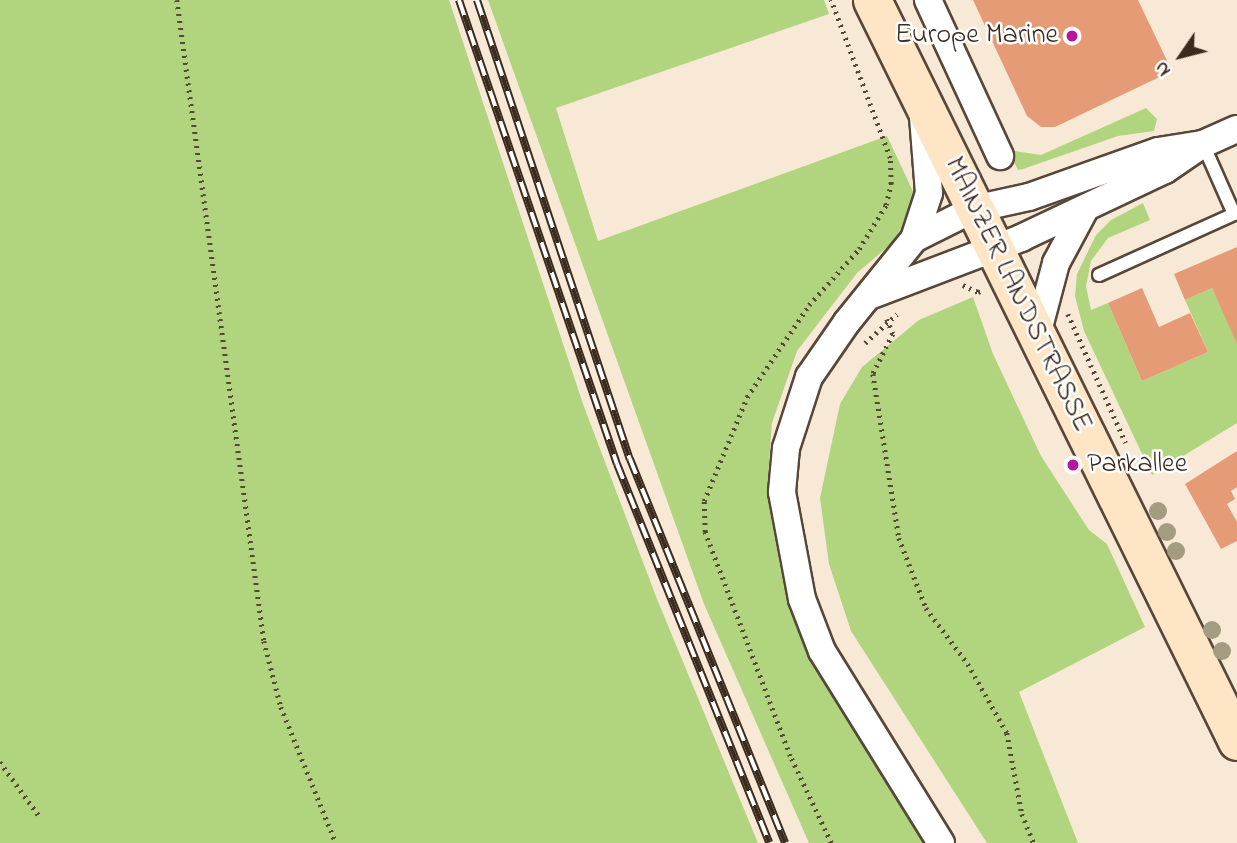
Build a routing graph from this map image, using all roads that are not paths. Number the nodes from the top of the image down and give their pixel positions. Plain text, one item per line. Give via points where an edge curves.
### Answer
1 (872, 0) edge
2 (928, 0) edge
3 (922, 101) junction
4 (1237, 129) edge
5 (1203, 144) junction
6 (1000, 156) dead end
7 (1086, 207) junction
8 (974, 209) junction
9 (914, 239) junction
10 (994, 250) junction
11 (1099, 275) dead end
12 (872, 295) junction
13 (1037, 335) junction
14 (1237, 741) edge
15 (941, 843) edge

1 - 3 main road, MAINZER LANDSTRASSE
2 - 6 street, MAINZER LANDSTRASSE
3 - 8 main road, MAINZER LANDSTRASSE
3 - 9 street via 929,193
4 - 5 street
5 - 7 street via 1165,170
5 - 8 street via 1158,151 1029,197
5 - 11 lane via 1234,214
7 - 10 street
7 - 13 street via 1069,230 1056,263
8 - 9 street
8 - 10 main road, MAINZER LANDSTRASSE
9 - 12 street
10 - 12 street
10 - 13 main road, MAINZER LANDSTRASSE
12 - 15 street via 809,377 786,448 782,492 786,524 802,599 822,651
13 - 14 main road, MAINZER LANDSTRASSE

